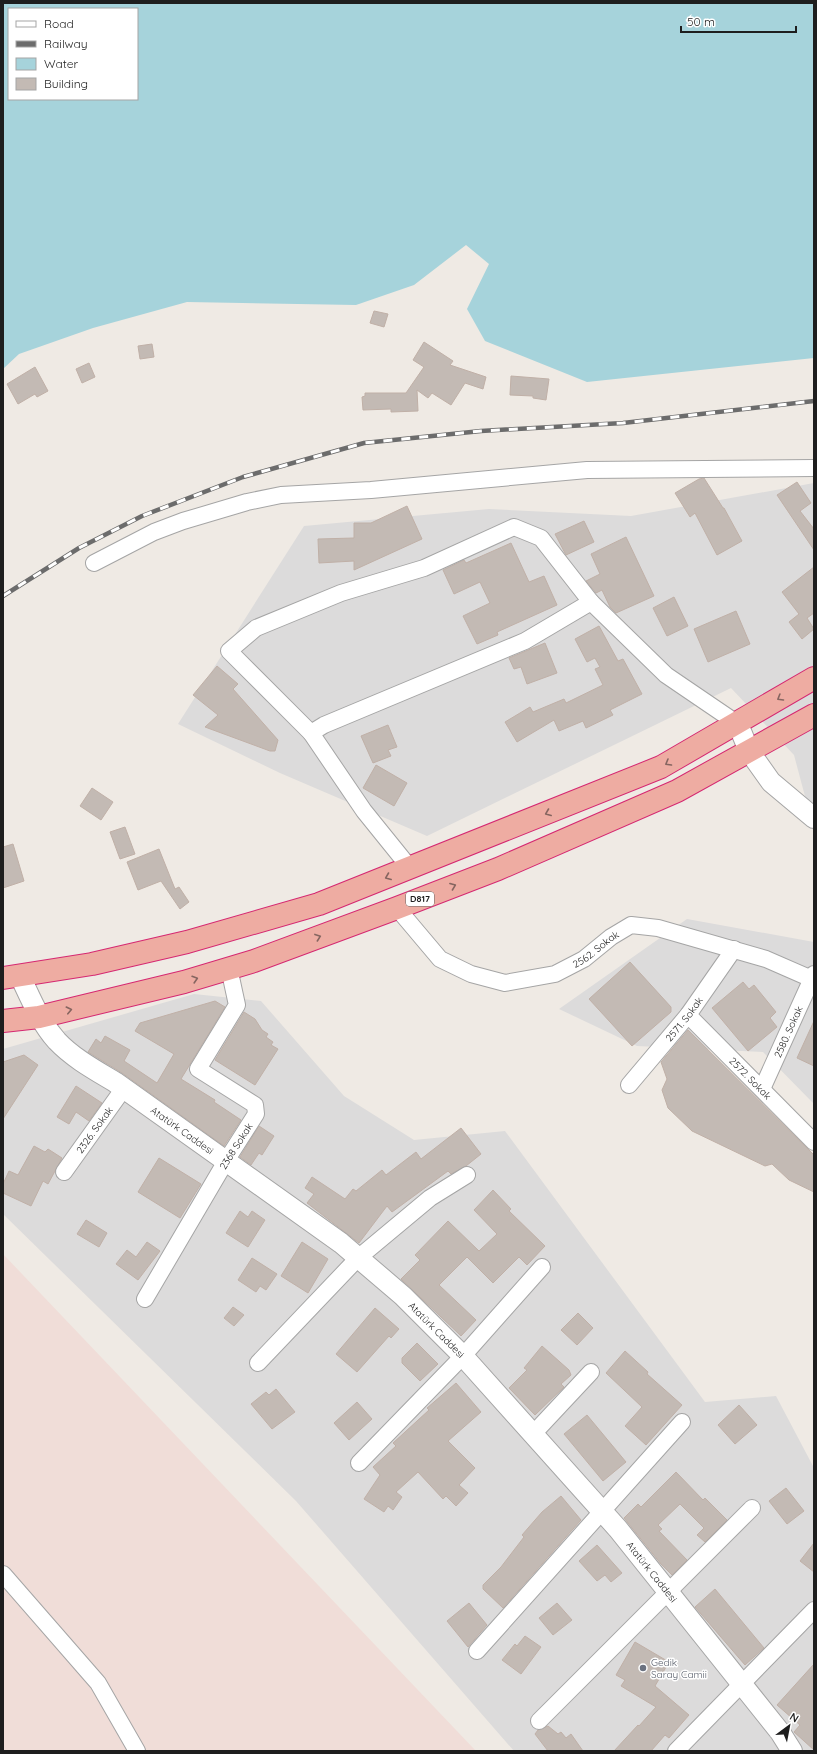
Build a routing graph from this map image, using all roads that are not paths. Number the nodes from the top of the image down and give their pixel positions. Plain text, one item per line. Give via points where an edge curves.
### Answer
1 (814, 468) edge
2 (94, 563) dead end
3 (591, 602) junction
4 (814, 678) edge
5 (814, 715) edge
6 (738, 724) junction
7 (311, 733) junction
8 (749, 751) junction
9 (814, 818) edge
10 (410, 868) junction
11 (397, 908) junction
12 (734, 949) junction
13 (229, 968) junction
14 (12, 977) edge
15 (813, 978) edge
16 (688, 1015) junction
17 (39, 1017) junction
18 (3, 1021) edge
19 (629, 1085) dead end
20 (124, 1088) junction
21 (762, 1089) junction
22 (814, 1142) edge
23 (226, 1160) junction
24 (64, 1172) dead end
25 (467, 1175) dead end
26 (358, 1258) junction
27 (542, 1267) dead end
28 (145, 1300) dead end
29 (463, 1356) junction
30 (258, 1363) dead end
31 (591, 1372) dead end
32 (682, 1422) dead end
33 (533, 1434) junction
34 (359, 1463) dead end
35 (752, 1508) dead end
36 (603, 1512) junction
37 (3, 1574) edge
38 (668, 1592) junction
39 (814, 1610) edge
40 (477, 1651) dead end
41 (742, 1683) junction
42 (539, 1721) dead end
43 (137, 1751) edge
44 (676, 1751) edge
45 (792, 1751) edge

1 - 2 street via 587,470 371,490 281,495 183,521 154,532
3 - 6 street via 666,675
3 - 7 street via 525,641 324,725
3 - 7 street via 541,538 514,527 424,568 341,593 256,628 229,651
4 -> 6 highway
5 - 8 highway, D817
6 - 8 street
6 -> 10 highway via 661,767
7 - 10 street via 364,811
8 - 9 street via 771,782
11 -> 8 highway, D817 via 498,869 669,794
10 -> 14 highway via 319,904 187,942 92,964
11 - 12 street, 2562. Sokak via 440,959 471,974 505,983 555,974 584,959 610,937 631,925 658,928
13 -> 11 highway, D817
12 - 15 street, 2562. Sokak
12 - 16 street, 2571. Sokak
17 -> 13 highway, D817 via 184,982
13 - 23 street, 2368 Sokak via 237,1005 198,1069 255,1105 256,1114
14 - 17 street, Atatürk Caddesi
15 - 21 street, 2580. Sokak
16 - 19 street, 2571. Sokak
16 - 21 street, 2572. Sokak
17 - 18 highway, D817
17 - 20 street, Atatürk Caddesi via 57,1041 81,1061
20 - 23 street, Atatürk Caddesi
20 - 24 street, 2326. Sokak
21 - 22 street, 2572. Sokak
23 - 26 street, Atatürk Caddesi
23 - 28 street, 2368 Sokak
25 - 26 street via 430,1198
26 - 29 street, Atatürk Caddesi via 402,1296
26 - 30 street
27 - 29 street
29 - 33 street, Atatürk Caddesi
29 - 34 street
31 - 33 street
32 - 36 street
33 - 36 street, Atatürk Caddesi
35 - 38 street
36 - 38 street, Atatürk Caddesi
36 - 40 street
37 - 43 street via 98,1683
38 - 41 street, Atatürk Caddesi
38 - 42 street
39 - 41 street
41 - 44 street
41 - 45 street, Atatürk Caddesi

